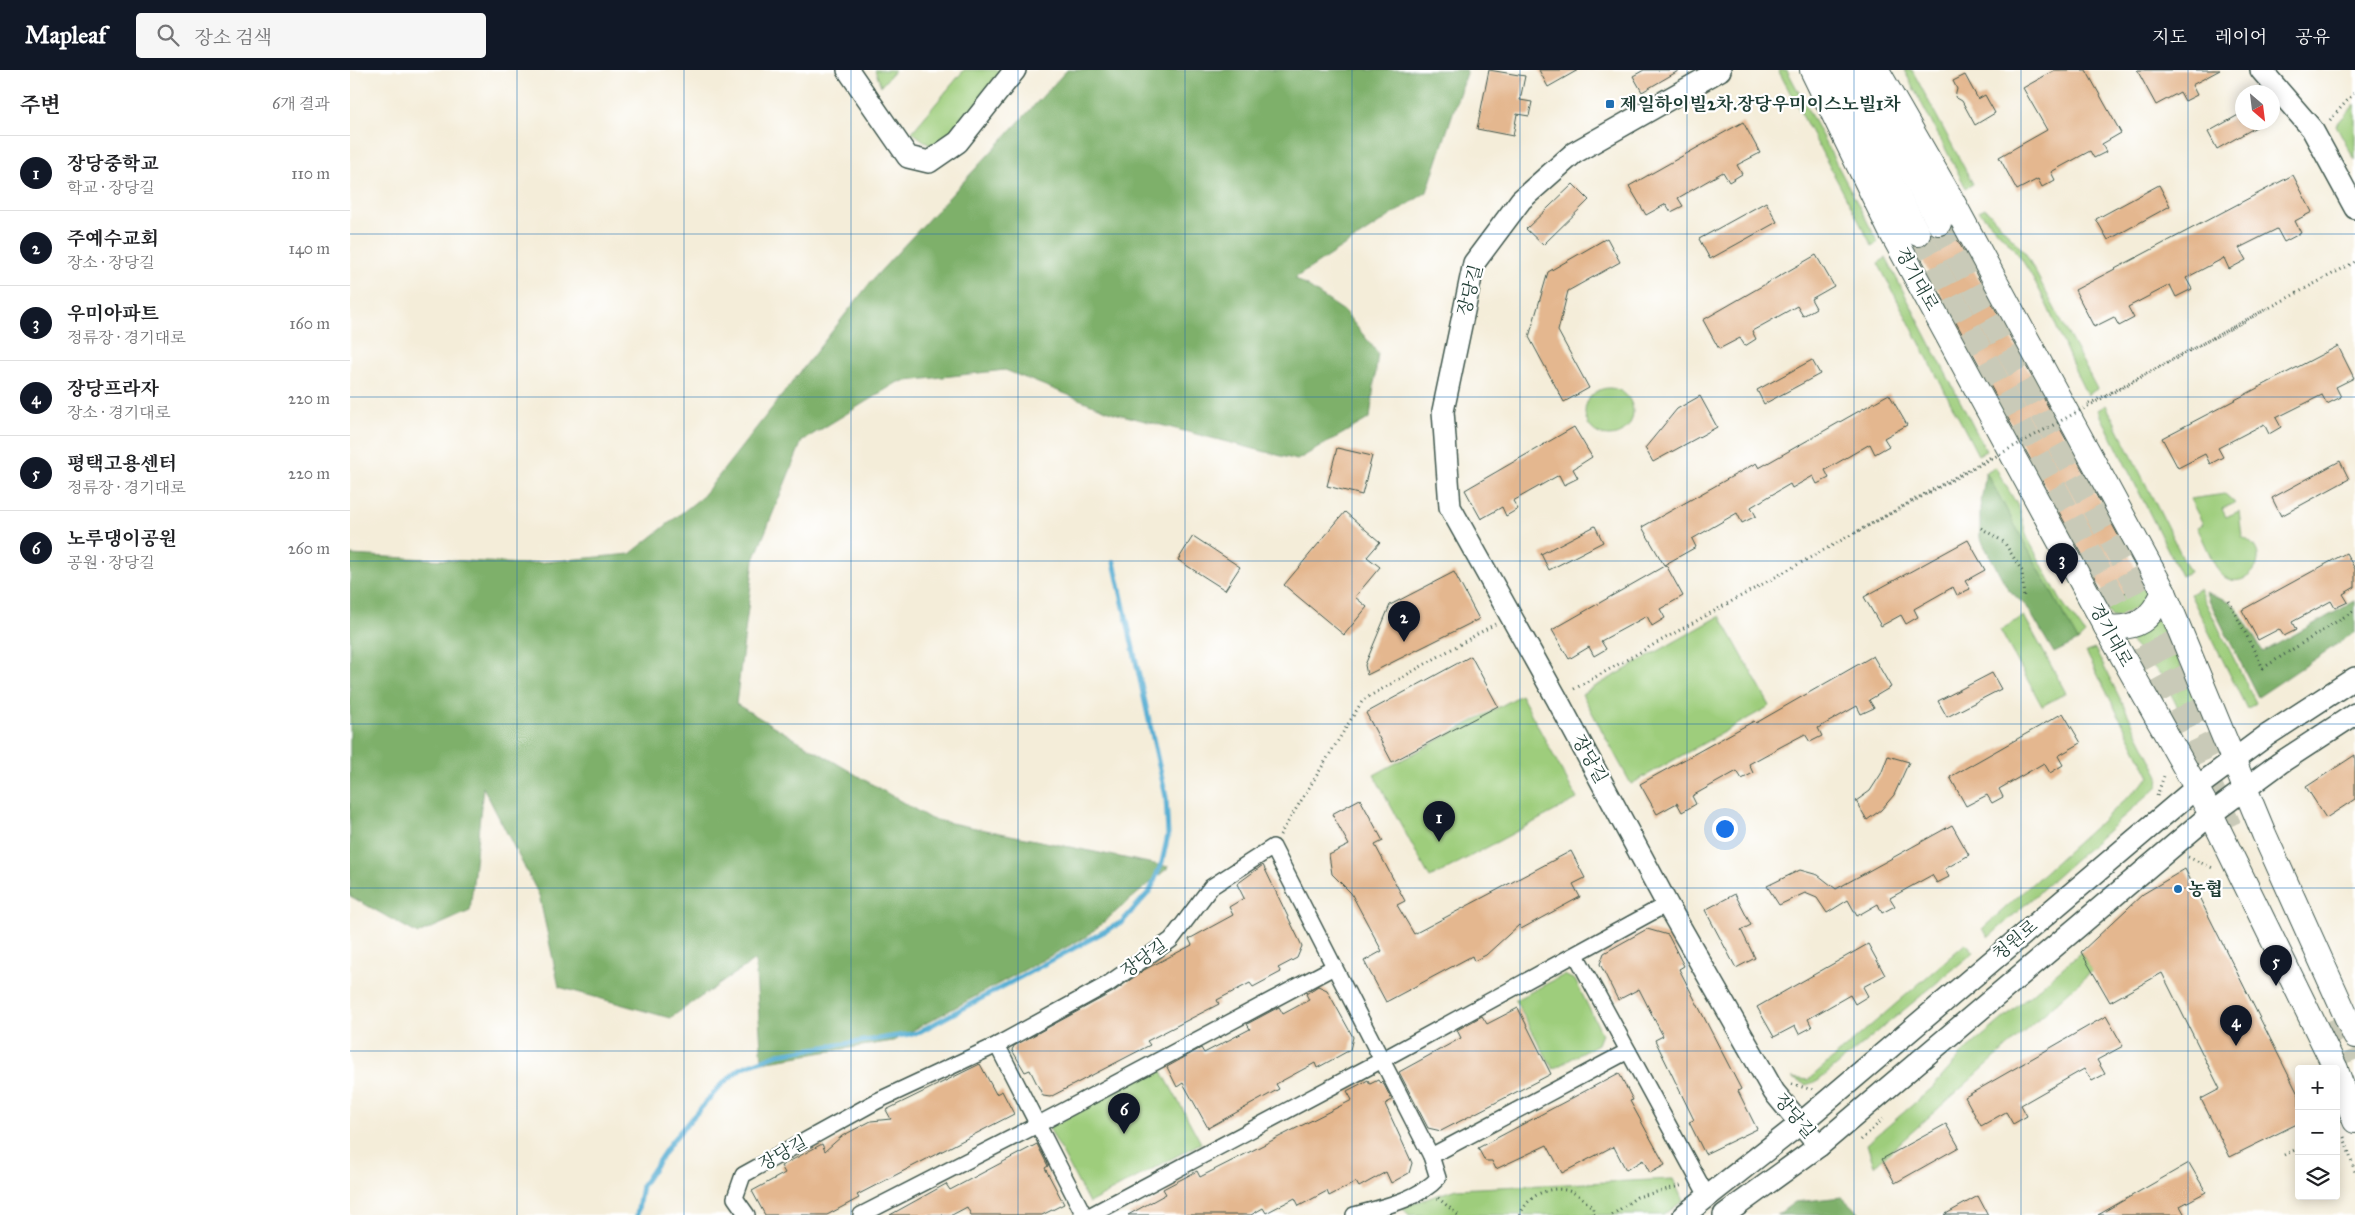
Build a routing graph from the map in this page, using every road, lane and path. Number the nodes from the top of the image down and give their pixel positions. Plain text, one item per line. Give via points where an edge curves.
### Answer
1 (848, 70) edge
2 (1015, 70) edge
3 (1720, 70) edge
4 (1812, 70) edge
5 (1832, 70) edge
6 (1857, 70) edge
7 (1876, 70) edge
8 (2261, 70) edge
9 (2355, 92) edge
10 (2330, 120) dead end
11 (2355, 208) edge
12 (1938, 223) tunnel mouth
13 (1918, 234) tunnel mouth
14 (2355, 262) edge
15 (2268, 308) junction
16 (2089, 404) dead end
17 (1988, 448) dead end
18 (1991, 456) junction
19 (1996, 464) dead end
20 (1981, 528) dead end
21 (1855, 533) junction
22 (2164, 592) junction
23 (2024, 599) dead end
24 (2229, 601) dead end
25 (2355, 610) edge
26 (1509, 616) junction
27 (2106, 627) junction
28 (2355, 678) edge
29 (1574, 689) dead end
30 (2355, 714) edge
31 (2234, 759) junction
32 (2166, 770) dead end
33 (2197, 787) junction
34 (2246, 787) junction
35 (2155, 801) dead end
36 (2212, 814) junction
37 (1272, 847) junction
38 (1667, 904) junction
39 (1576, 954) junction
40 (1334, 967) junction
41 (2355, 1036) tunnel mouth
42 (997, 1045) junction
43 (1628, 1051) junction
44 (1382, 1060) junction
45 (2334, 1065) edge
46 (1786, 1083) dead end
47 (1820, 1086) dead end
48 (2340, 1088) edge
49 (1801, 1123) junction
50 (1039, 1124) junction
51 (2348, 1125) edge
52 (1819, 1146) junction
53 (2295, 1150) edge
54 (2284, 1154) dead end
55 (1431, 1156) junction
56 (2355, 1172) edge
57 (1702, 1188) junction
58 (1429, 1189) junction
59 (747, 1215) edge
60 (861, 1215) edge
61 (1084, 1215) edge
62 (1091, 1215) edge
63 (1354, 1215) edge
64 (1458, 1215) edge
65 (1520, 1215) edge
66 (1594, 1215) edge
67 (1612, 1215) edge
68 (1684, 1215) edge
69 (1724, 1215) edge

1 - 2 street via 908,158 929,162 958,142
3 - 26 street, 장당길 via 1574,153 1521,200 1474,263 1443,411 1450,507
4 - 27 main road, 경기대로 via 1890,230
5 - 13 main road, 경기대로
6 - 12 main road
7 - 22 main road via 1949,195
8 - 11 street via 2312,129
9 - 10 path
14 - 15 path
15 - 16 path
15 - 21 path, bridge
17 - 18 path
18 - 19 path
18 - 21 path
20 - 23 path via 2004,542 2022,571
21 - 29 path
22 - 27 main road via 2156,609 2142,622 2123,629
22 - 31 main road
24 - 25 path via 2263,668
26 - 37 path via 1363,700
26 - 38 street, 장당길
27 - 33 main road, 경기대로
28 - 31 street, 청원로
30 - 34 street, 청원로
31 - 33 street, 청원로
31 - 34 main road
32 - 35 path
33 - 36 main road, 경기대로
33 - 49 street, 청원로
34 - 36 street, 청원로
34 - 41 main road
36 - 45 main road, 경기대로
36 - 52 street, 청원로
37 - 40 street
37 - 42 street, 장당길 via 1211,888 1171,940 1108,984
38 - 39 street
38 - 49 street, 장당길 via 1774,1092
39 - 43 street
39 - 44 street
40 - 44 street
40 - 50 street
42 - 50 street
42 - 59 street, 장당길 via 877,1101 743,1176 735,1198
43 - 55 street
43 - 57 street
44 - 55 street
44 - 62 street
46 - 47 path via 1812,1090
48 - 51 main road, 경기대로
49 - 52 street, 장당길
49 - 57 street, 청원로
50 - 60 street
50 - 61 street
51 - 56 path
52 - 69 street, 청원로
53 - 54 path
55 - 58 street via 1438,1178
57 - 67 path via 1637,1197
57 - 68 street, 청원로
58 - 63 street
58 - 64 path
65 - 66 path via 1525,1202 1541,1192 1558,1189 1578,1195 1593,1208

